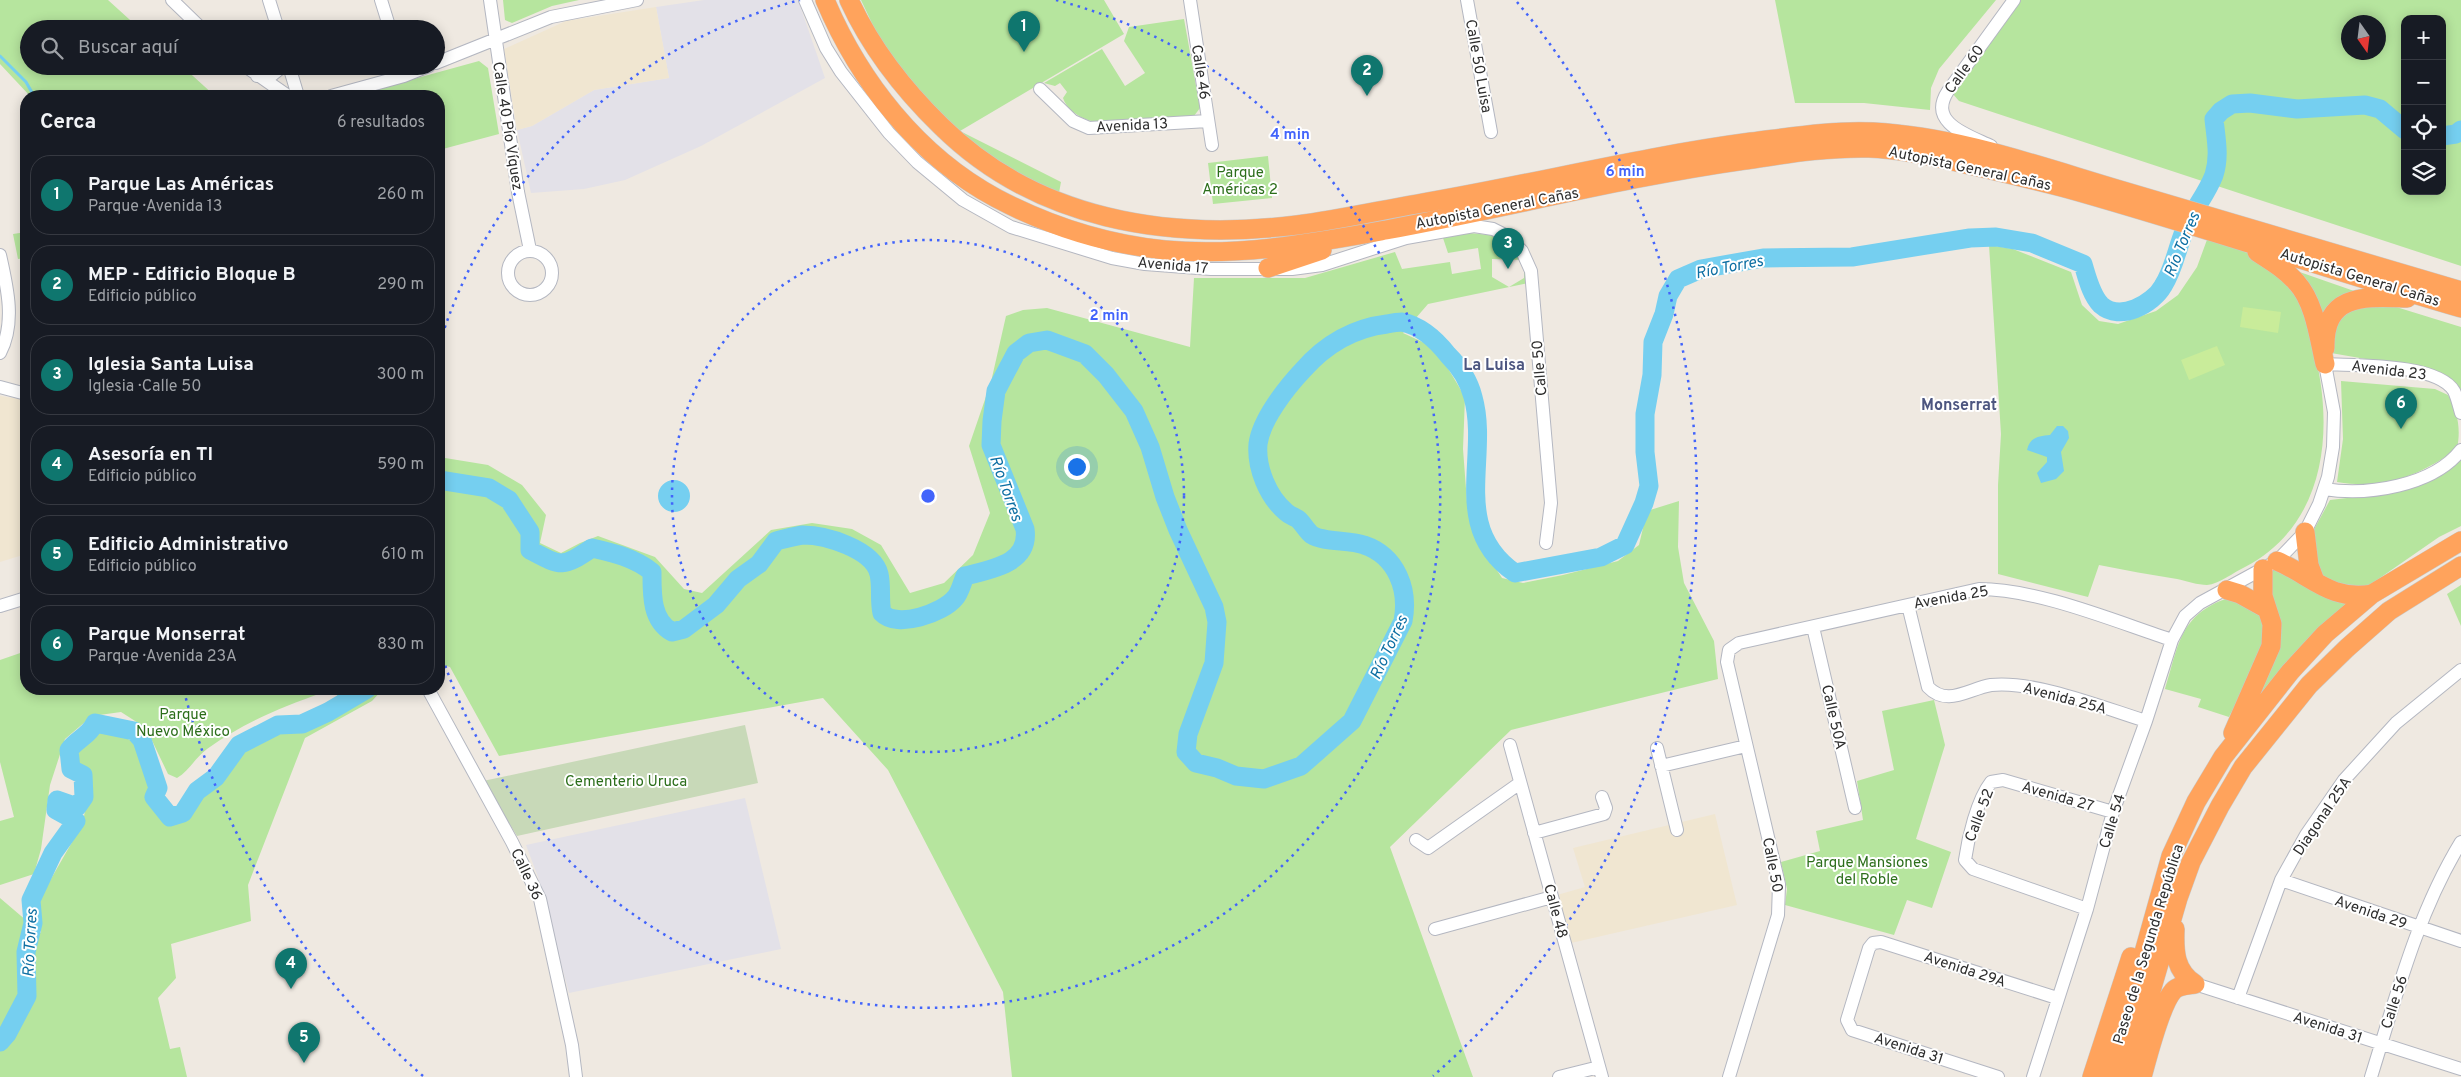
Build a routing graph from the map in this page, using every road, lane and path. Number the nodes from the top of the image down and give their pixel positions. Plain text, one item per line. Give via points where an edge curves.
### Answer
1 (172, 0) edge
2 (268, 0) edge
3 (381, 0) edge
4 (490, 0) edge
5 (637, 0) edge
6 (806, 0) edge
7 (825, 0) edge
8 (849, 0) edge
9 (1190, 0) edge
10 (1467, 0) edge
11 (2014, 0) edge
12 (618, 2) edge
13 (193, 20) edge
14 (275, 20) edge
15 (387, 20) edge
16 (495, 40) junction
17 (445, 59) edge
18 (272, 75) edge
19 (292, 75) edge
20 (391, 75) edge
21 (257, 76) joint
22 (1040, 89) dead end
23 (279, 90) edge
24 (296, 90) edge
25 (348, 90) edge
26 (1208, 121) junction
27 (1491, 132) dead end
28 (1212, 145) dead end
29 (2023, 161) junction
30 (2172, 211) junction
31 (1474, 226) joint
32 (1380, 231) junction
33 (2232, 233) junction
34 (530, 250) dead end
35 (0, 255) edge
36 (1268, 268) junction
37 (2461, 290) edge
38 (2445, 303) edge
39 (2461, 312) edge
40 (0, 353) edge
41 (2325, 364) junction
42 (0, 387) edge
43 (20, 392) edge
44 (2461, 413) edge
45 (2461, 450) edge
46 (2324, 489) junction
47 (2305, 532) junction
48 (2461, 541) edge
49 (1546, 543) dead end
50 (2270, 565) junction
51 (2461, 566) edge
52 (2315, 581) junction
53 (2227, 590) junction
54 (2372, 594) junction
55 (20, 600) edge
56 (1908, 605) junction
57 (0, 606) edge
58 (2266, 609) junction
59 (1813, 626) junction
60 (2172, 640) junction
61 (1729, 650) joint
62 (2460, 670) edge
63 (431, 695) edge
64 (2146, 721) junction
65 (1510, 745) dead end
66 (1746, 746) junction
67 (1657, 748) dead end
68 (2223, 757) junction
69 (1661, 766) junction
70 (2003, 780) joint
71 (1520, 783) junction
72 (1602, 797) dead end
73 (1855, 808) dead end
74 (2114, 812) junction
75 (1677, 830) dead end
76 (1534, 833) junction
77 (1416, 840) dead end
78 (2461, 842) edge
79 (2171, 856) junction
80 (2282, 880) junction
81 (1552, 897) junction
82 (2178, 898) junction
83 (2087, 908) junction
84 (2418, 928) junction
85 (1435, 929) dead end
86 (2168, 934) junction
87 (2461, 941) edge
88 (2195, 984) junction
89 (2057, 998) junction
90 (2238, 998) junction
91 (2160, 1019) junction
92 (1848, 1026) joint
93 (2381, 1044) junction
94 (2461, 1069) edge
95 (1600, 1072) edge
96 (576, 1077) edge
97 (1559, 1077) edge
98 (1729, 1077) edge
99 (1998, 1077) edge
100 (2033, 1077) edge
101 (2092, 1077) edge
102 (2109, 1077) edge
103 (2126, 1077) edge
104 (2142, 1077) edge
105 (2370, 1077) edge

1 - 13 street
2 - 14 street
3 - 15 street
4 - 16 street, Calle 40 Pío Víquez
5 - 12 street
6 - 36 street, Avenida 17 via 826,48 863,103 900,145 963,200 1011,227 1112,258 1163,266
7 - 32 highway, Autopista General Cañas via 866,76 915,138 946,166 980,189 1032,217 1116,242 1166,250 1251,250
8 - 29 highway, Autopista General Cañas via 885,63 916,101 961,146 1037,193 1073,209 1125,222 1196,229 1298,225 1443,200 1697,149 1801,135 1866,131 1899,133
9 - 26 street, Calle 46
10 - 27 street, Calle 50 Luisa
11 - 29 street, Calle 60 via 1941,105 1951,124
12 - 16 street via 552,17
16 - 17 street
16 - 34 street, Calle 40 Pío Víquez
18 - 21 street
19 - 24 street
20 - 25 street
21 - 23 street
22 - 26 street, Avenida 13 via 1062,113 1089,128
26 - 28 street, Calle 46
29 - 30 highway, Autopista General Cañas
30 - 32 highway, Autopista General Cañas via 1901,150 1867,148 1804,151 1704,165
30 - 33 highway, Autopista General Cañas
31 - 36 street, Avenida 17 via 1406,238 1306,268
31 - 49 street, Calle 50 via 1493,229 1507,236 1522,251 1531,271 1552,503
32 - 36 highway
33 - 37 highway, Autopista General Cañas
33 - 38 highway, Autopista General Cañas
33 - 41 highway via 2284,269 2299,284 2307,299
35 - 40 street via 9,314
38 - 39 highway, Autopista General Cañas
38 - 41 highway via 2355,299 2338,308 2326,325
41 - 44 street, Avenida 23 via 2431,374 2454,391
41 - 46 street via 2334,412 2333,447
42 - 43 street
45 - 46 street via 2442,467 2388,488
46 - 47 street
47 - 50 street, Calle 54
47 - 52 highway via 2307,557
48 - 54 highway, Paseo de la Segunda República
50 - 52 highway
50 - 53 street, Calle 54
50 - 58 highway via 2262,583
51 - 82 highway, Paseo de la Segunda República via 2389,611 2309,685 2242,767 2191,862
52 - 54 highway via 2342,595
53 - 58 highway
53 - 60 street, Calle 54 via 2200,603 2185,616
54 - 68 highway, Paseo de la Segunda República via 2324,634
55 - 57 street
56 - 59 street, Avenida 25
56 - 60 street, Avenida 25 via 1979,589 2005,589
56 - 64 street, Avenida 25A via 1928,687 1935,695 1945,698 1991,686 2025,685
58 - 68 highway via 2272,624 2272,646
59 - 61 street, Avenida 25 via 1738,643
59 - 73 street, Calle 50A
60 - 64 street, Calle 54
61 - 66 street, Calle 50 via 1727,662
62 - 80 street, Diagonal 25A via 2396,723 2344,780 2306,835
63 - 96 street, Calle 36 via 540,899
64 - 74 street, Calle 54
65 - 71 street, Calle 48
66 - 69 street
66 - 98 street, Calle 50 via 1780,898 1778,915
67 - 69 street
68 - 79 highway, Paseo de la Segunda República via 2196,802
69 - 75 street
70 - 74 street, Avenida 27
70 - 83 street, Calle 52 via 1991,782 1984,791 1965,860 1973,869
71 - 76 street, Calle 48
71 - 77 street via 1428,848
72 - 76 street via 1606,808 1604,814
74 - 83 street, Calle 54
76 - 81 street, Calle 48
78 - 84 street via 2442,874
79 - 101 highway via 2142,926
79 - 102 highway, Paseo de la Segunda República
80 - 84 street, Avenida 29
80 - 90 street, Diagonal 25A
81 - 85 street
81 - 95 street, Calle 48
82 - 86 highway, Paseo de la Segunda República
82 - 88 highway via 2177,962 2184,977
83 - 89 street, Calle 54
84 - 87 street, Avenida 29
84 - 93 street, Calle 56
86 - 91 highway
86 - 103 highway, Paseo de la Segunda República
88 - 90 street, Avenida 31
88 - 91 highway via 2173,991
89 - 92 street, Avenida 29A via 1881,942 1873,943 1847,1020
89 - 100 street, Calle 54
90 - 93 street, Avenida 31
91 - 104 highway
92 - 99 street, Avenida 31
93 - 94 street, Avenida 31
93 - 105 street, Calle 56
95 - 97 street

